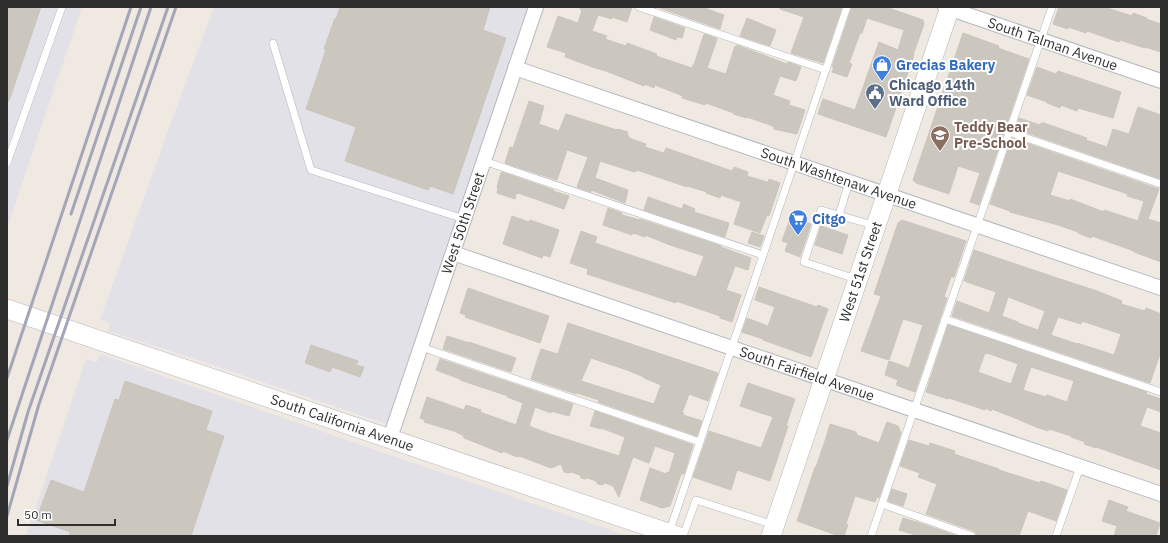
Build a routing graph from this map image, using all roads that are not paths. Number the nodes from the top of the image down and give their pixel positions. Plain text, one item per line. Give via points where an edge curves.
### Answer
1 (62, 7) edge
2 (536, 7) edge
3 (639, 7) edge
4 (847, 7) edge
5 (1052, 7) edge
6 (948, 8) edge
7 (1040, 40) junction
8 (272, 43) dead end
9 (516, 68) junction
10 (826, 70) junction
11 (1161, 81) edge
12 (1009, 132) junction
13 (484, 161) junction
14 (7, 163) edge
15 (794, 163) junction
16 (849, 182) junction
17 (1161, 184) edge
18 (886, 195) junction
19 (839, 215) junction
20 (464, 219) junction
21 (876, 226) junction
22 (977, 226) junction
23 (453, 253) junction
24 (763, 255) junction
25 (858, 280) junction
26 (1161, 288) edge
27 (7, 309) edge
28 (946, 319) junction
29 (421, 347) junction
30 (732, 348) junction
31 (824, 379) junction
32 (1161, 392) edge
33 (914, 410) junction
34 (390, 438) junction
35 (700, 442) junction
36 (1080, 467) junction
37 (1161, 494) edge
38 (882, 504) junction
39 (773, 531) edge
40 (676, 535) edge
41 (872, 536) edge
42 (972, 536) edge
43 (1056, 536) edge

1 - 14 lane
2 - 9 street, West 50th Street
3 - 10 lane
4 - 10 lane
5 - 7 lane
6 - 7 street, South Talman Avenue
6 - 18 street, West 51st Street
7 - 11 street, South Talman Avenue
7 - 12 lane
8 - 20 lane via 311,170
9 - 13 street, West 50th Street
9 - 15 street, South Washtenaw Avenue
10 - 15 lane
12 - 17 lane
12 - 22 lane
13 - 20 street, West 50th Street
13 - 24 lane
15 - 16 street, South Washtenaw Avenue
15 - 24 lane
16 - 18 street, South Washtenaw Avenue
16 - 19 lane
18 - 21 street, West 51st Street
18 - 22 street, South Washtenaw Avenue
19 - 21 lane
19 - 25 lane via 821,210 804,262
20 - 23 street, West 50th Street
21 - 25 street, West 51st Street
22 - 26 street, South Washtenaw Avenue
22 - 28 lane
23 - 29 street, West 50th Street
23 - 30 street, South Fairfield Avenue
24 - 30 lane
25 - 31 street, West 51st Street
27 - 34 street, South California Avenue
28 - 32 lane
28 - 33 lane
29 - 34 street, West 50th Street
29 - 35 lane
30 - 31 street, South Fairfield Avenue
30 - 35 lane
31 - 33 street, South Fairfield Avenue
31 - 39 street, West 51st Street
33 - 36 street, South Fairfield Avenue
33 - 38 lane
34 - 40 street, South California Avenue
35 - 40 lane
36 - 37 street, South Fairfield Avenue
36 - 43 lane
38 - 41 lane
38 - 42 lane
39 - 40 lane via 696,500

